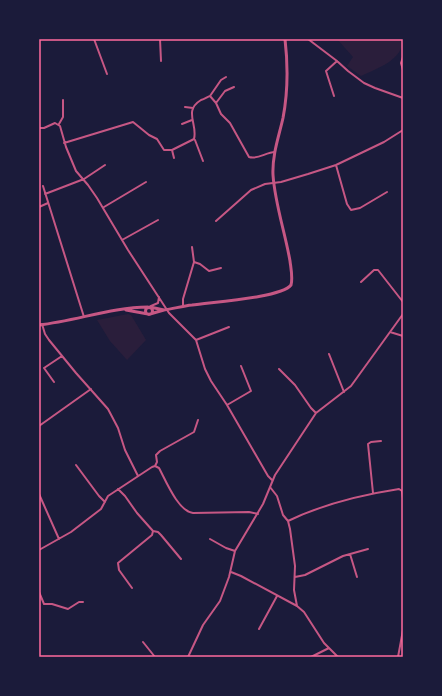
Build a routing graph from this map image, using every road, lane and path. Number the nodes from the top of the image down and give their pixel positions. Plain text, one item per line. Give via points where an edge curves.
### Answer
1 (94, 39) edge
2 (160, 39) edge
3 (285, 39) edge
4 (308, 39) edge
5 (403, 57) edge
6 (337, 60) junction
7 (161, 61) dead end
8 (403, 70) edge
9 (107, 74) dead end
10 (226, 77) dead end
11 (234, 87) dead end
12 (210, 96) junction
13 (334, 96) dead end
14 (403, 98) edge
15 (63, 100) dead end
16 (216, 102) junction
17 (185, 107) dead end
18 (193, 108) junction
19 (192, 120) junction
20 (59, 124) junction
21 (182, 124) dead end
22 (39, 128) edge
23 (403, 130) edge
24 (194, 139) junction
25 (64, 143) junction
26 (172, 150) junction
27 (275, 152) junction
28 (174, 158) dead end
29 (203, 161) dead end
30 (336, 164) junction
31 (105, 165) dead end
32 (84, 179) junction
33 (146, 182) dead end
34 (274, 183) junction
35 (43, 186) dead end
36 (387, 192) dead end
37 (45, 194) junction
38 (48, 203) junction
39 (39, 207) edge
40 (104, 208) junction
41 (158, 220) dead end
42 (216, 221) dead end
43 (122, 240) junction
44 (192, 247) dead end
45 (194, 262) junction
46 (221, 268) dead end
47 (361, 282) dead end
48 (158, 294) junction
49 (403, 302) edge
50 (182, 306) junction
51 (149, 307) junction
52 (123, 310) junction
53 (165, 310) junction
54 (149, 314) junction
55 (403, 314) edge
56 (84, 317) junction
57 (41, 325) edge
58 (229, 327) dead end
59 (390, 332) junction
60 (403, 336) edge
61 (196, 340) junction
62 (329, 354) dead end
63 (62, 356) junction
64 (241, 366) dead end
65 (278, 369) dead end
66 (54, 382) dead end
67 (91, 389) junction
68 (344, 392) junction
69 (227, 405) junction
70 (316, 413) junction
71 (198, 420) dead end
72 (39, 426) edge
73 (381, 441) dead end
74 (76, 464) dead end
75 (156, 466) junction
76 (138, 476) junction
77 (272, 480) junction
78 (269, 487) junction
79 (118, 489) junction
80 (39, 494) edge
81 (373, 494) junction
82 (403, 498) edge
83 (105, 502) junction
84 (258, 514) junction
85 (288, 521) junction
86 (153, 531) junction
87 (210, 539) dead end
88 (59, 540) junction
89 (368, 549) dead end
90 (39, 550) edge
91 (235, 551) junction
92 (350, 554) junction
93 (181, 559) dead end
94 (231, 572) junction
95 (295, 577) junction
96 (357, 577) dead end
97 (132, 588) dead end
98 (39, 592) edge
99 (277, 596) junction
100 (83, 602) dead end
101 (297, 606) junction
102 (259, 629) dead end
103 (403, 630) edge
104 (143, 642) dead end
105 (329, 648) junction
106 (154, 657) edge
107 (188, 657) edge
108 (311, 657) edge
109 (338, 657) edge
110 (398, 657) edge

1 - 9 street
2 - 7 street
3 - 27 street via 287,88
4 - 6 street
5 - 8 street
6 - 13 street via 326,71
6 - 14 street via 364,83
10 - 12 street via 219,82
11 - 16 street via 224,91
12 - 16 street
12 - 18 street via 198,102
15 - 20 street via 63,117
16 - 27 street via 249,156 254,158
17 - 18 street
18 - 19 street
19 - 21 street
19 - 24 street
20 - 22 street
20 - 25 street
23 - 30 street via 384,142
24 - 26 street
24 - 29 street
25 - 26 street via 133,122 158,139 164,150
25 - 32 street via 76,171
26 - 28 street
27 - 34 street
30 - 34 street
30 - 36 street via 351,210 360,208
31 - 32 street
32 - 37 street
32 - 40 street
33 - 40 street
34 - 42 street via 251,190
34 - 50 street via 292,277 291,285 286,290 249,298
35 - 37 street
37 - 38 street
38 - 39 street
38 - 56 street
40 - 43 street
41 - 43 street
43 - 48 street
44 - 45 street
45 - 46 street via 209,271
45 - 50 street
47 - 49 street via 374,270 378,270
48 - 51 street via 158,303
48 - 53 street
50 - 53 street
51 - 52 street
51 - 53 street
51 - 54 street via 146,310
52 - 54 street
52 - 56 street
53 - 54 street
53 - 61 street
55 - 59 street
56 - 57 street
57 - 63 street
58 - 61 street
59 - 60 street
59 - 68 street via 360,375
61 - 69 street via 208,375
62 - 68 street
63 - 66 street via 44,368
63 - 67 street
64 - 69 street via 251,391
65 - 70 street via 295,385
67 - 72 street
67 - 76 street via 113,418
68 - 70 street
69 - 77 street
70 - 77 street
71 - 75 street via 194,432 156,455
73 - 81 street via 368,444
74 - 83 street
75 - 76 street
75 - 84 street via 176,500 188,512
76 - 79 street
77 - 78 street
78 - 84 street
78 - 85 street via 277,496 283,515
79 - 83 street via 108,496
79 - 86 street
80 - 88 street
81 - 82 street via 399,489
81 - 85 street via 335,502
83 - 88 street via 97,512
84 - 91 street
85 - 95 street
86 - 93 street via 161,535
86 - 97 street via 152,535 118,563 119,570
87 - 91 street
88 - 90 street
89 - 92 street
91 - 94 street
92 - 95 street
92 - 96 street
94 - 99 street
94 - 107 street via 220,601 203,625
95 - 101 street
98 - 100 street via 44,604 68,609
99 - 101 street
99 - 102 street
101 - 105 street
103 - 110 street
104 - 106 street
105 - 108 street
105 - 109 street

